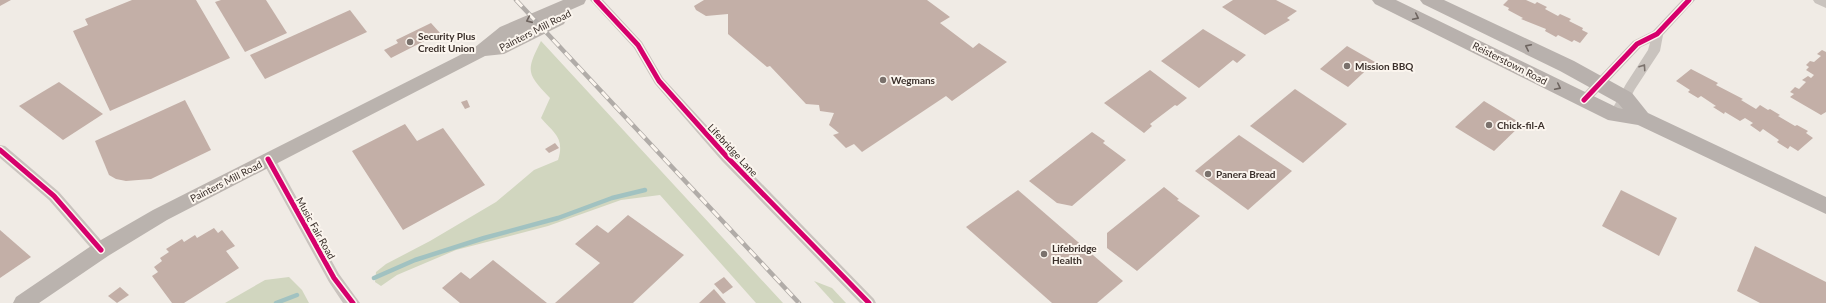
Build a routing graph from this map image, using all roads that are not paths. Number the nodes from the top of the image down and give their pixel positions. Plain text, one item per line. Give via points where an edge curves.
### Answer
1 (578, 0) edge
2 (586, 0) edge
3 (596, 0) edge
4 (1381, 0) edge
5 (1429, 0) edge
6 (1689, 0) edge
7 (1819, 0) edge
8 (1826, 4) edge
9 (1657, 34) junction
10 (480, 52) junction
11 (1600, 84) junction
12 (1625, 98) junction
13 (1584, 100) junction
14 (1615, 115) junction
15 (1641, 118) junction
16 (0, 150) edge
17 (268, 159) junction
18 (1826, 206) edge
19 (101, 250) junction
20 (23, 303) edge
21 (353, 303) edge
22 (869, 303) edge

1 -> 10 main road, Painters Mill Road via 506,31
2 - 10 main road, Painters Mill Road via 566,16 498,50
3 - 22 street, Lifebridge Lane via 638,45 659,81 727,157
4 -> 13 main road, Reisterstown Road
11 -> 5 main road, Reisterstown Road
6 - 9 street
7 - 8 street
9 - 11 street via 1637,44
12 -> 9 street via 1654,51
10 - 17 main road, Painters Mill Road
11 - 12 main road, Reisterstown Road
11 - 13 street
12 - 14 street
12 - 15 main road, Reisterstown Road
13 - 14 main road, Reisterstown Road
14 - 15 main road, Reisterstown Road
15 - 18 main road, Reisterstown Road
16 - 19 street via 54,196
17 - 19 main road, Painters Mill Road via 160,215
17 - 21 street, Music Fair Road via 334,278
19 - 20 main road, Painters Mill Road

